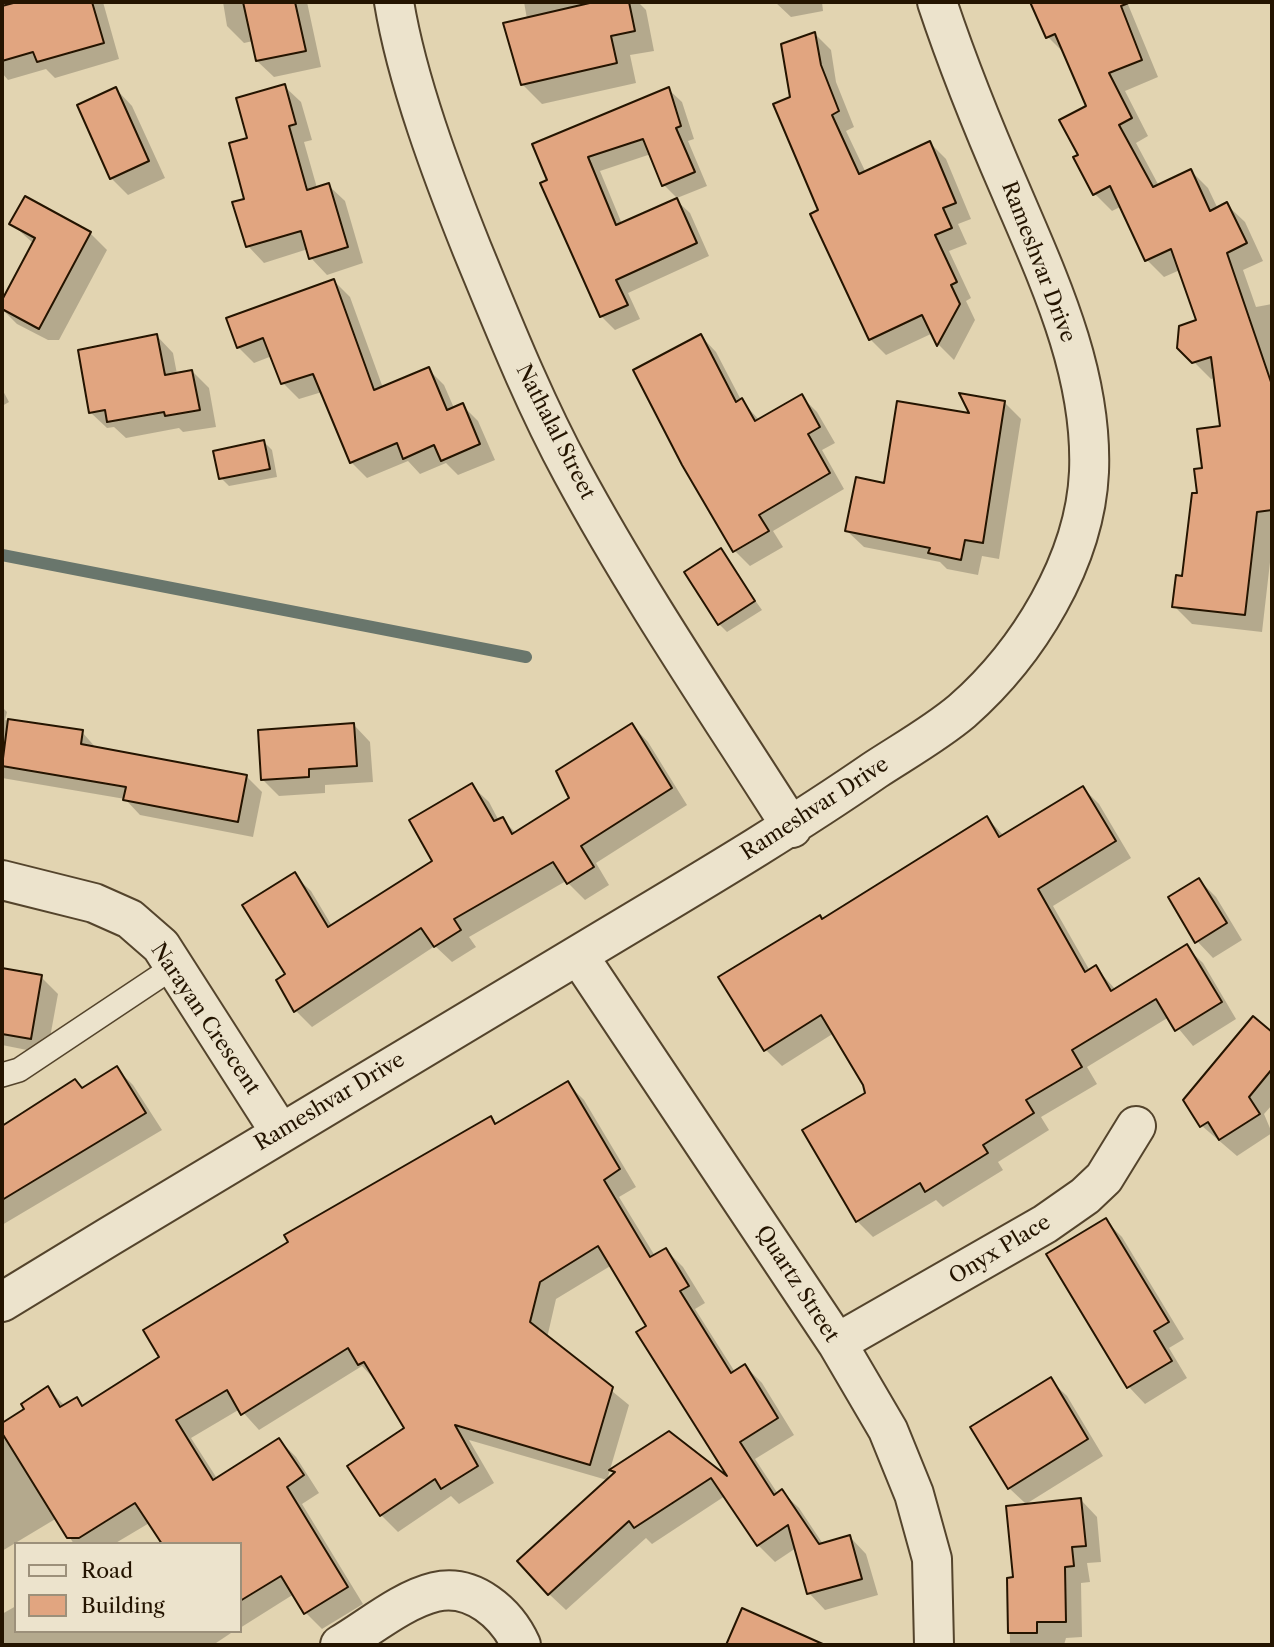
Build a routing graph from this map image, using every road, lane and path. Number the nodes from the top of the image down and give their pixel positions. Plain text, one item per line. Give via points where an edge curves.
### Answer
1 (394, 2) edge
2 (937, 2) edge
3 (792, 828) junction
4 (2, 880) edge
5 (578, 955) junction
6 (175, 966) junction
7 (2, 1075) edge
8 (1136, 1126) dead end
9 (280, 1132) junction
10 (2, 1302) edge
11 (836, 1343) junction
12 (340, 1645) edge
13 (521, 1645) edge
14 (934, 1645) edge

1 - 3 street, Nathalal Street via 433,144 538,404 652,607
2 - 3 street, Rameshvar Drive via 964,81 1052,288 1074,355 1086,416 1089,473 1079,529 1054,594 1014,655 962,711
3 - 5 street, Rameshvar Drive
4 - 6 street, Narayan Crescent via 94,903 130,919 161,946
5 - 9 street, Rameshvar Drive
5 - 11 street, Quartz Street
6 - 7 lane via 19,1070
6 - 9 street, Narayan Crescent
8 - 11 street, Onyx Place via 1104,1178 1085,1196 1045,1224
9 - 10 street, Rameshvar Drive
11 - 14 street, Quartz Street via 888,1430 914,1494 932,1559
12 - 13 street via 411,1602 434,1592 451,1591 484,1601 505,1619

